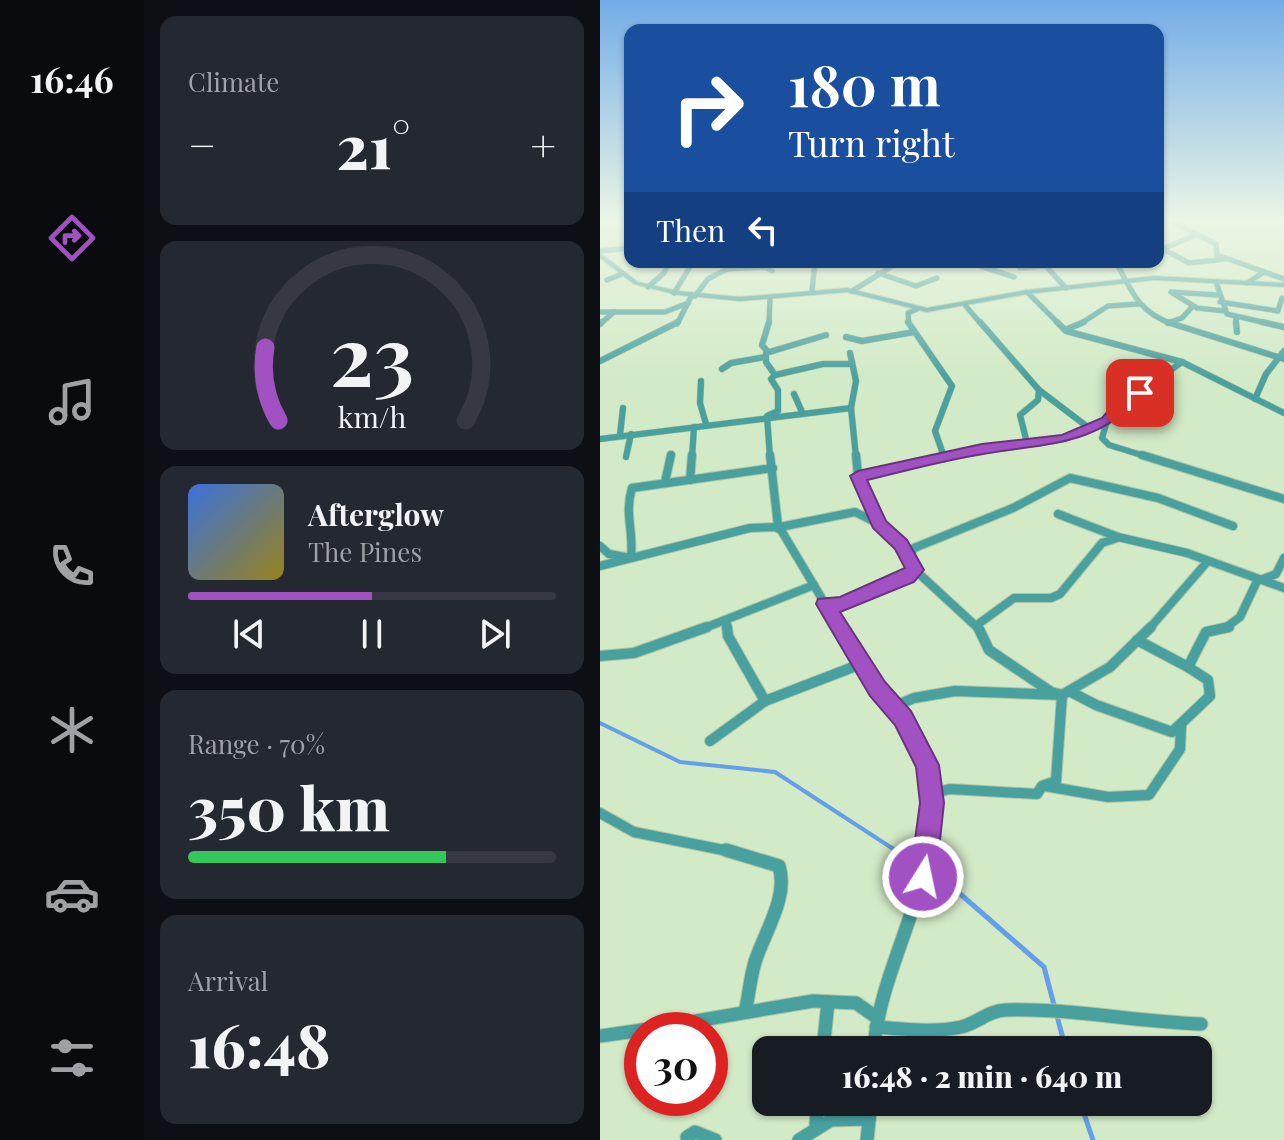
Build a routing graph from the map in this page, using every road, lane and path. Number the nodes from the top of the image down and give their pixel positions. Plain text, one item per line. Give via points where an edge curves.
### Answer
1 (664, 273) edge
2 (686, 273) edge
3 (719, 273) edge
4 (814, 273) edge
5 (878, 273) joint
6 (1000, 273) edge
7 (1052, 273) edge
8 (1123, 273) edge
9 (1262, 273) edge
10 (622, 274) joint
11 (1014, 277) dead end
12 (937, 278) dead end
13 (607, 280) dead end
14 (1129, 282) junction
15 (1216, 282) junction
16 (1247, 283) junction
17 (1284, 285) edge
18 (648, 287) junction
19 (1066, 288) junction
20 (812, 291) junction
21 (852, 291) junction
22 (1027, 292) junction
23 (674, 293) junction
24 (1218, 295) junction
25 (770, 297) junction
26 (692, 298) junction
27 (1282, 298) dead end
28 (1220, 302) junction
29 (1139, 304) junction
30 (965, 305) junction
31 (911, 306) junction
32 (1193, 306) junction
33 (1208, 310) junction
34 (1225, 311) junction
35 (600, 312) edge
36 (614, 312) junction
37 (1202, 317) dead end
38 (1236, 317) junction
39 (1169, 323) junction
40 (600, 324) edge
41 (1284, 327) edge
42 (1065, 330) junction
43 (1159, 331) dead end
44 (914, 332) junction
45 (1237, 332) dead end
46 (826, 335) dead end
47 (846, 337) dead end
48 (850, 353) dead end
49 (766, 354) junction
50 (1283, 356) edge
51 (600, 361) edge
52 (1182, 362) junction
53 (852, 364) junction
54 (722, 369) dead end
55 (775, 375) junction
56 (701, 381) dead end
57 (1039, 390) junction
58 (794, 394) dead end
59 (1255, 399) junction
60 (623, 408) dead end
61 (851, 408) junction
62 (802, 412) junction
63 (1284, 413) edge
64 (767, 416) junction
65 (1107, 421) junction
66 (706, 424) junction
67 (694, 427) junction
68 (1089, 428) junction
69 (631, 434) junction
70 (620, 435) junction
71 (600, 439) edge
72 (1027, 443) junction
73 (671, 454) dead end
74 (626, 457) dead end
75 (944, 458) junction
76 (773, 468) junction
77 (858, 476) junction
78 (690, 480) junction
79 (665, 482) junction
80 (1284, 499) edge
81 (1058, 514) dead end
82 (879, 524) junction
83 (1233, 526) dead end
84 (780, 527) junction
85 (1118, 537) junction
86 (600, 546) edge
87 (631, 558) junction
88 (1284, 558) edge
89 (908, 561) junction
90 (1207, 562) junction
91 (600, 566) edge
92 (915, 570) junction
93 (1258, 579) junction
94 (814, 585) junction
95 (1284, 588) edge
96 (825, 604) junction
97 (726, 620) junction
98 (977, 625) junction
99 (1137, 640) junction
100 (600, 656) edge
101 (861, 664) junction
102 (1188, 667) junction
103 (1066, 693) junction
104 (765, 701) junction
105 (893, 707) junction
106 (1181, 727) junction
107 (710, 741) dead end
108 (1042, 786) junction
109 (930, 794) junction
110 (600, 813) edge
111 (828, 1002) junction
112 (745, 1012) junction
113 (728, 1015) edge
114 (876, 1022) junction
115 (1201, 1024) dead end
116 (624, 1033) edge
117 (600, 1036) edge
118 (824, 1036) edge
119 (875, 1036) edge
120 (817, 1116) edge
121 (869, 1116) edge
122 (869, 1119) junction
123 (816, 1124) junction
124 (687, 1137) dead end
125 (715, 1140) edge
126 (799, 1140) edge
127 (867, 1140) edge

1 - 18 street
2 - 23 street
3 - 26 street
4 - 20 street
5 - 12 street via 916,286
5 - 21 street
6 - 11 street
7 - 19 street
8 - 14 street
9 - 16 street
10 - 13 street
10 - 18 street
14 - 15 street
14 - 19 street
14 - 29 street
15 - 16 street
15 - 24 street
16 - 17 street
18 - 23 street
19 - 22 street
20 - 21 street
20 - 25 street
21 - 31 street
22 - 30 street
22 - 42 street
23 - 26 street
24 - 28 street
24 - 32 street via 1171,292
25 - 26 street
25 - 49 street via 772,314 762,345
26 - 36 street via 665,312
26 - 51 street via 681,322
27 - 28 street via 1278,311
28 - 34 street
29 - 39 street via 1151,317
29 - 42 street via 1108,306
30 - 31 street
30 - 57 street
31 - 44 street via 907,316
32 - 33 street
32 - 39 street
33 - 34 street
33 - 37 street
34 - 38 street
35 - 36 street
36 - 40 street
38 - 41 street
38 - 45 street
39 - 43 street
39 - 50 street
42 - 52 street
44 - 47 street via 855,342
44 - 75 street via 952,386 935,431
46 - 49 street
48 - 53 street
49 - 54 street
49 - 55 street
50 - 59 street via 1266,374
52 - 59 street
52 - 65 street via 1122,404
53 - 55 street via 823,364
53 - 61 street via 856,397
55 - 64 street via 771,379 778,390 778,411
56 - 66 street
57 - 68 street
57 - 72 street via 1038,400 1020,415
58 - 62 street
59 - 63 street
60 - 70 street
61 - 62 street
61 - 77 street
62 - 64 street
64 - 66 street
64 - 76 street
65 - 68 street
65 - 80 street via 1102,438 1109,445
66 - 67 street
67 - 69 street
67 - 78 street
68 - 72 street via 1065,439
69 - 70 street
69 - 74 street
70 - 71 street
72 - 75 street
73 - 79 street
75 - 77 street
76 - 78 street
76 - 84 street via 773,518
77 - 82 street
78 - 79 street
79 - 87 street via 628,492 626,507 635,539
81 - 85 street
82 - 84 street via 855,512
82 - 89 street via 901,544
83 - 89 street via 1158,498 1070,478 1013,508 914,548
84 - 87 street via 750,528
84 - 94 street
85 - 90 street
85 - 98 street via 1102,543 1060,594 1014,598
86 - 87 street via 609,554
87 - 91 street
88 - 93 street via 1276,574
89 - 92 street
90 - 93 street
90 - 99 street
92 - 96 street via 841,604
92 - 98 street
93 - 95 street
93 - 102 street via 1233,627 1206,632
94 - 96 street
94 - 97 street
96 - 101 street
97 - 100 street via 663,645
97 - 104 street via 728,636
98 - 103 street via 989,650 1051,692
99 - 102 street
99 - 103 street via 1107,668
101 - 104 street
101 - 105 street
102 - 106 street via 1208,680 1210,696
103 - 105 street via 1047,698 991,690 912,695
103 - 106 street via 1126,719 1172,732
103 - 108 street via 1056,781
104 - 107 street
105 - 109 street via 920,745
106 - 108 street via 1180,749 1149,795 1096,798
108 - 109 street via 1037,794 950,789
109 - 114 street via 923,877
110 - 112 street via 634,832 779,866 782,880 755,960
111 - 112 street
111 - 114 street via 856,1003
111 - 118 street
112 - 113 street
114 - 115 street via 928,1031 965,1026 990,1011 1047,1009
114 - 119 street
116 - 117 street
120 - 123 street
121 - 122 street
122 - 123 street via 832,1117
122 - 127 street
123 - 126 street
124 - 125 street via 695,1132

